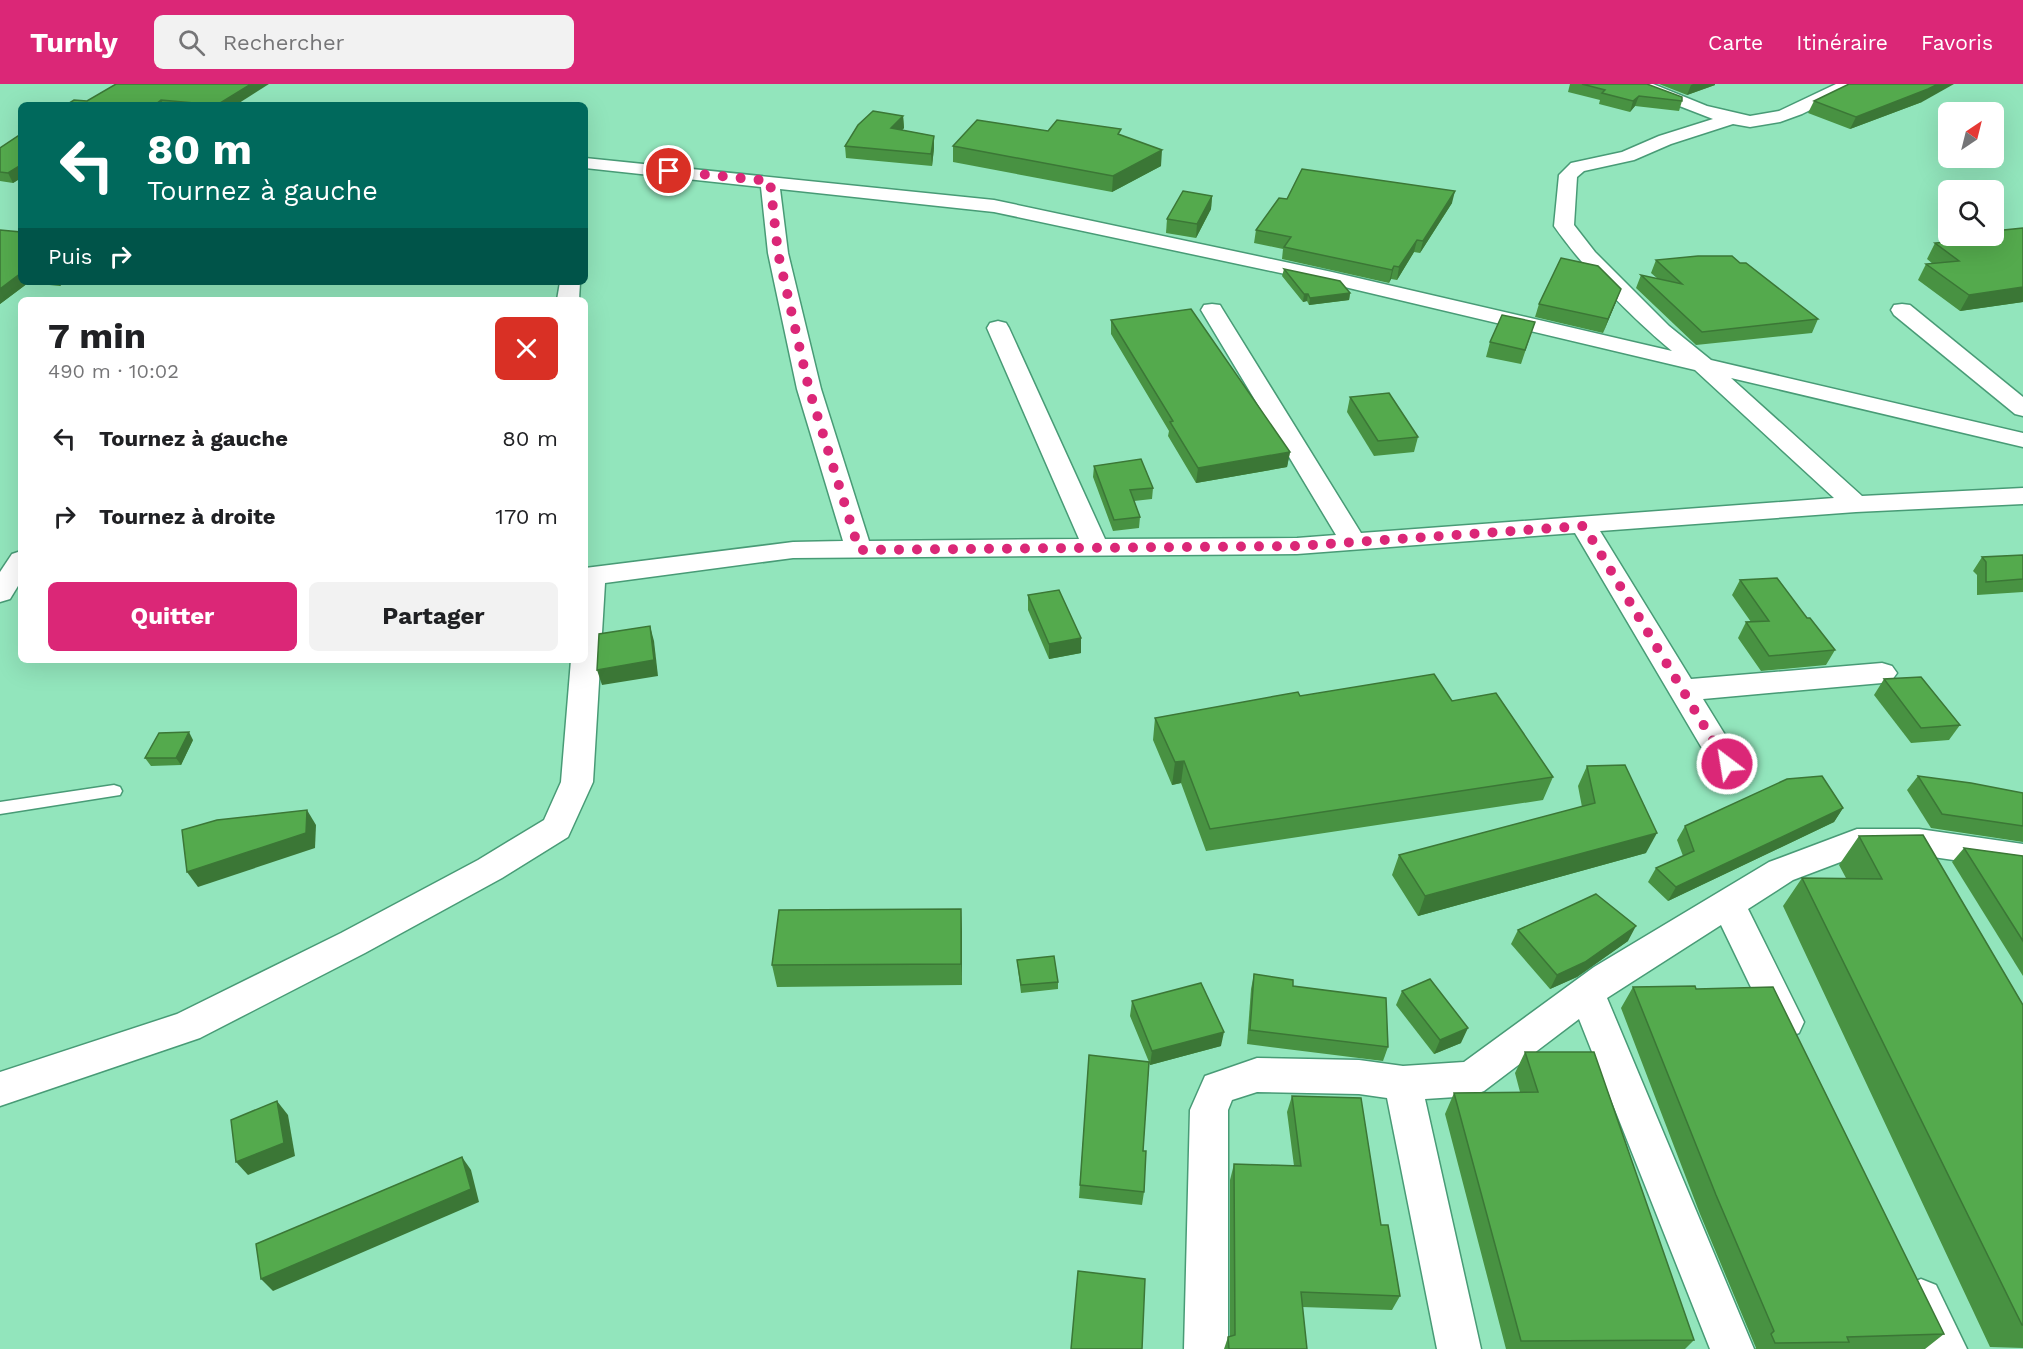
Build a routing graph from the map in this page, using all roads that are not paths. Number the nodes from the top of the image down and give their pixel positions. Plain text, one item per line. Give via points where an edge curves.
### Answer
1 (1639, 84) edge
2 (1849, 84) edge
3 (1733, 119) junction
4 (588, 163) edge
5 (770, 181) junction
6 (1212, 310) dead end
7 (1902, 310) dead end
8 (998, 328) dead end
9 (1702, 364) junction
10 (2023, 409) edge
11 (2023, 440) edge
12 (2023, 496) edge
13 (1856, 504) junction
14 (1584, 526) junction
15 (1354, 542) junction
16 (1096, 548) junction
17 (859, 550) junction
18 (18, 565) edge
19 (588, 576) edge
20 (0, 593) edge
21 (18, 607) edge
22 (0, 608) edge
23 (583, 663) edge
24 (1882, 673) dead end
25 (1682, 690) junction
26 (1727, 764) dead end
27 (114, 791) dead end
28 (0, 808) edge
29 (1919, 842) junction
30 (2023, 857) edge
31 (1936, 873) edge
32 (1728, 903) junction
33 (1587, 993) junction
34 (1800, 1052) edge
35 (1402, 1083) junction
36 (0, 1089) edge
37 (1904, 1264) edge
38 (1206, 1349) edge
39 (1459, 1349) edge
40 (1732, 1349) edge
41 (1945, 1349) edge

1 - 3 street
2 - 3 street via 1763,122
3 - 9 street via 1628,156 1578,167 1568,175 1564,226 1661,331
4 - 5 street
5 - 9 street via 994,206 1332,278
5 - 17 street via 778,253 809,389
6 - 15 street
7 - 10 street
8 - 16 street
9 - 11 street
9 - 13 street
12 - 13 street
13 - 14 street
14 - 15 street
14 - 25 street
15 - 16 street
16 - 17 street
17 - 19 street via 793,550
18 - 20 street
21 - 22 street
23 - 36 street via 577,782 557,828 469,881 188,1027
24 - 25 street
25 - 26 street
27 - 28 lane
29 - 30 street
29 - 31 street
29 - 32 street via 1857,842 1781,871
32 - 33 street
32 - 34 street
33 - 35 street via 1471,1079
33 - 40 street
35 - 38 street via 1359,1077 1257,1075 1218,1088 1209,1110
35 - 39 street
37 - 41 street

